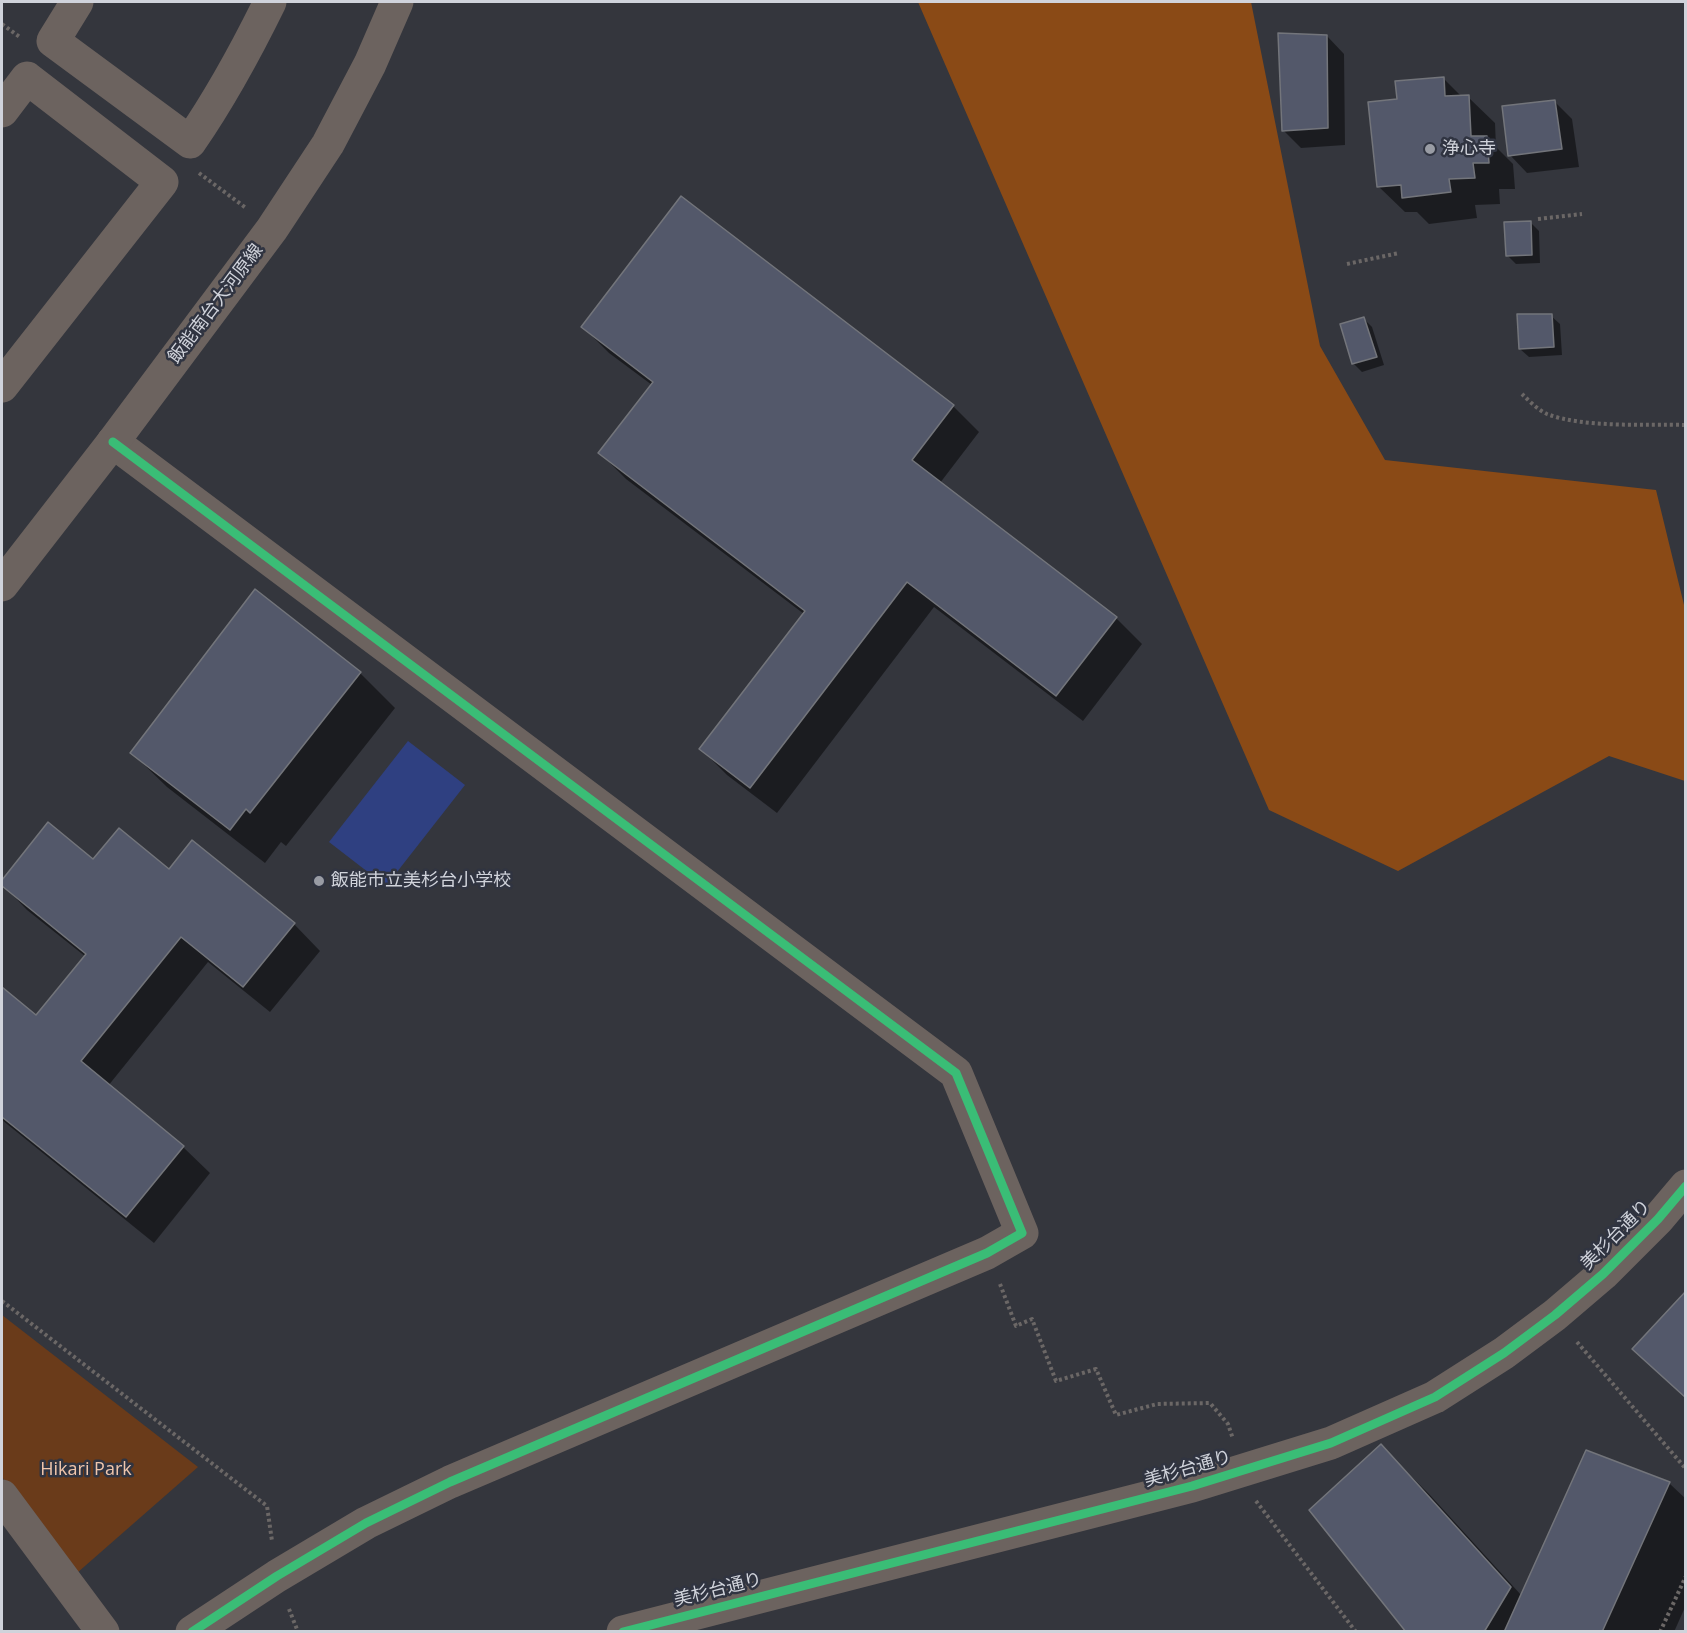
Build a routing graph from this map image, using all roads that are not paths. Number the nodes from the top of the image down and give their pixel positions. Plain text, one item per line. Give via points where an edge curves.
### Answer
1 (77, 2) edge
2 (270, 2) edge
3 (397, 2) edge
4 (2, 111) edge
5 (2, 386) edge
6 (113, 442) junction
7 (2, 585) edge
8 (1686, 1186) edge
9 (2, 1496) edge
10 (103, 1632) edge
11 (192, 1632) edge
12 (623, 1632) edge

1 - 2 street via 53,41 190,142 224,92
3 - 6 street, 飯能南台大河原線 via 328,144 272,229
4 - 5 street via 27,78 162,182
6 - 7 street, 飯能南台大河原線
6 - 11 street via 956,1073 1022,1233 987,1253 450,1482 366,1523 281,1588
8 - 12 street, 美杉台通り via 1603,1274 1504,1353 1435,1397 1331,1443 1192,1486
9 - 10 street

